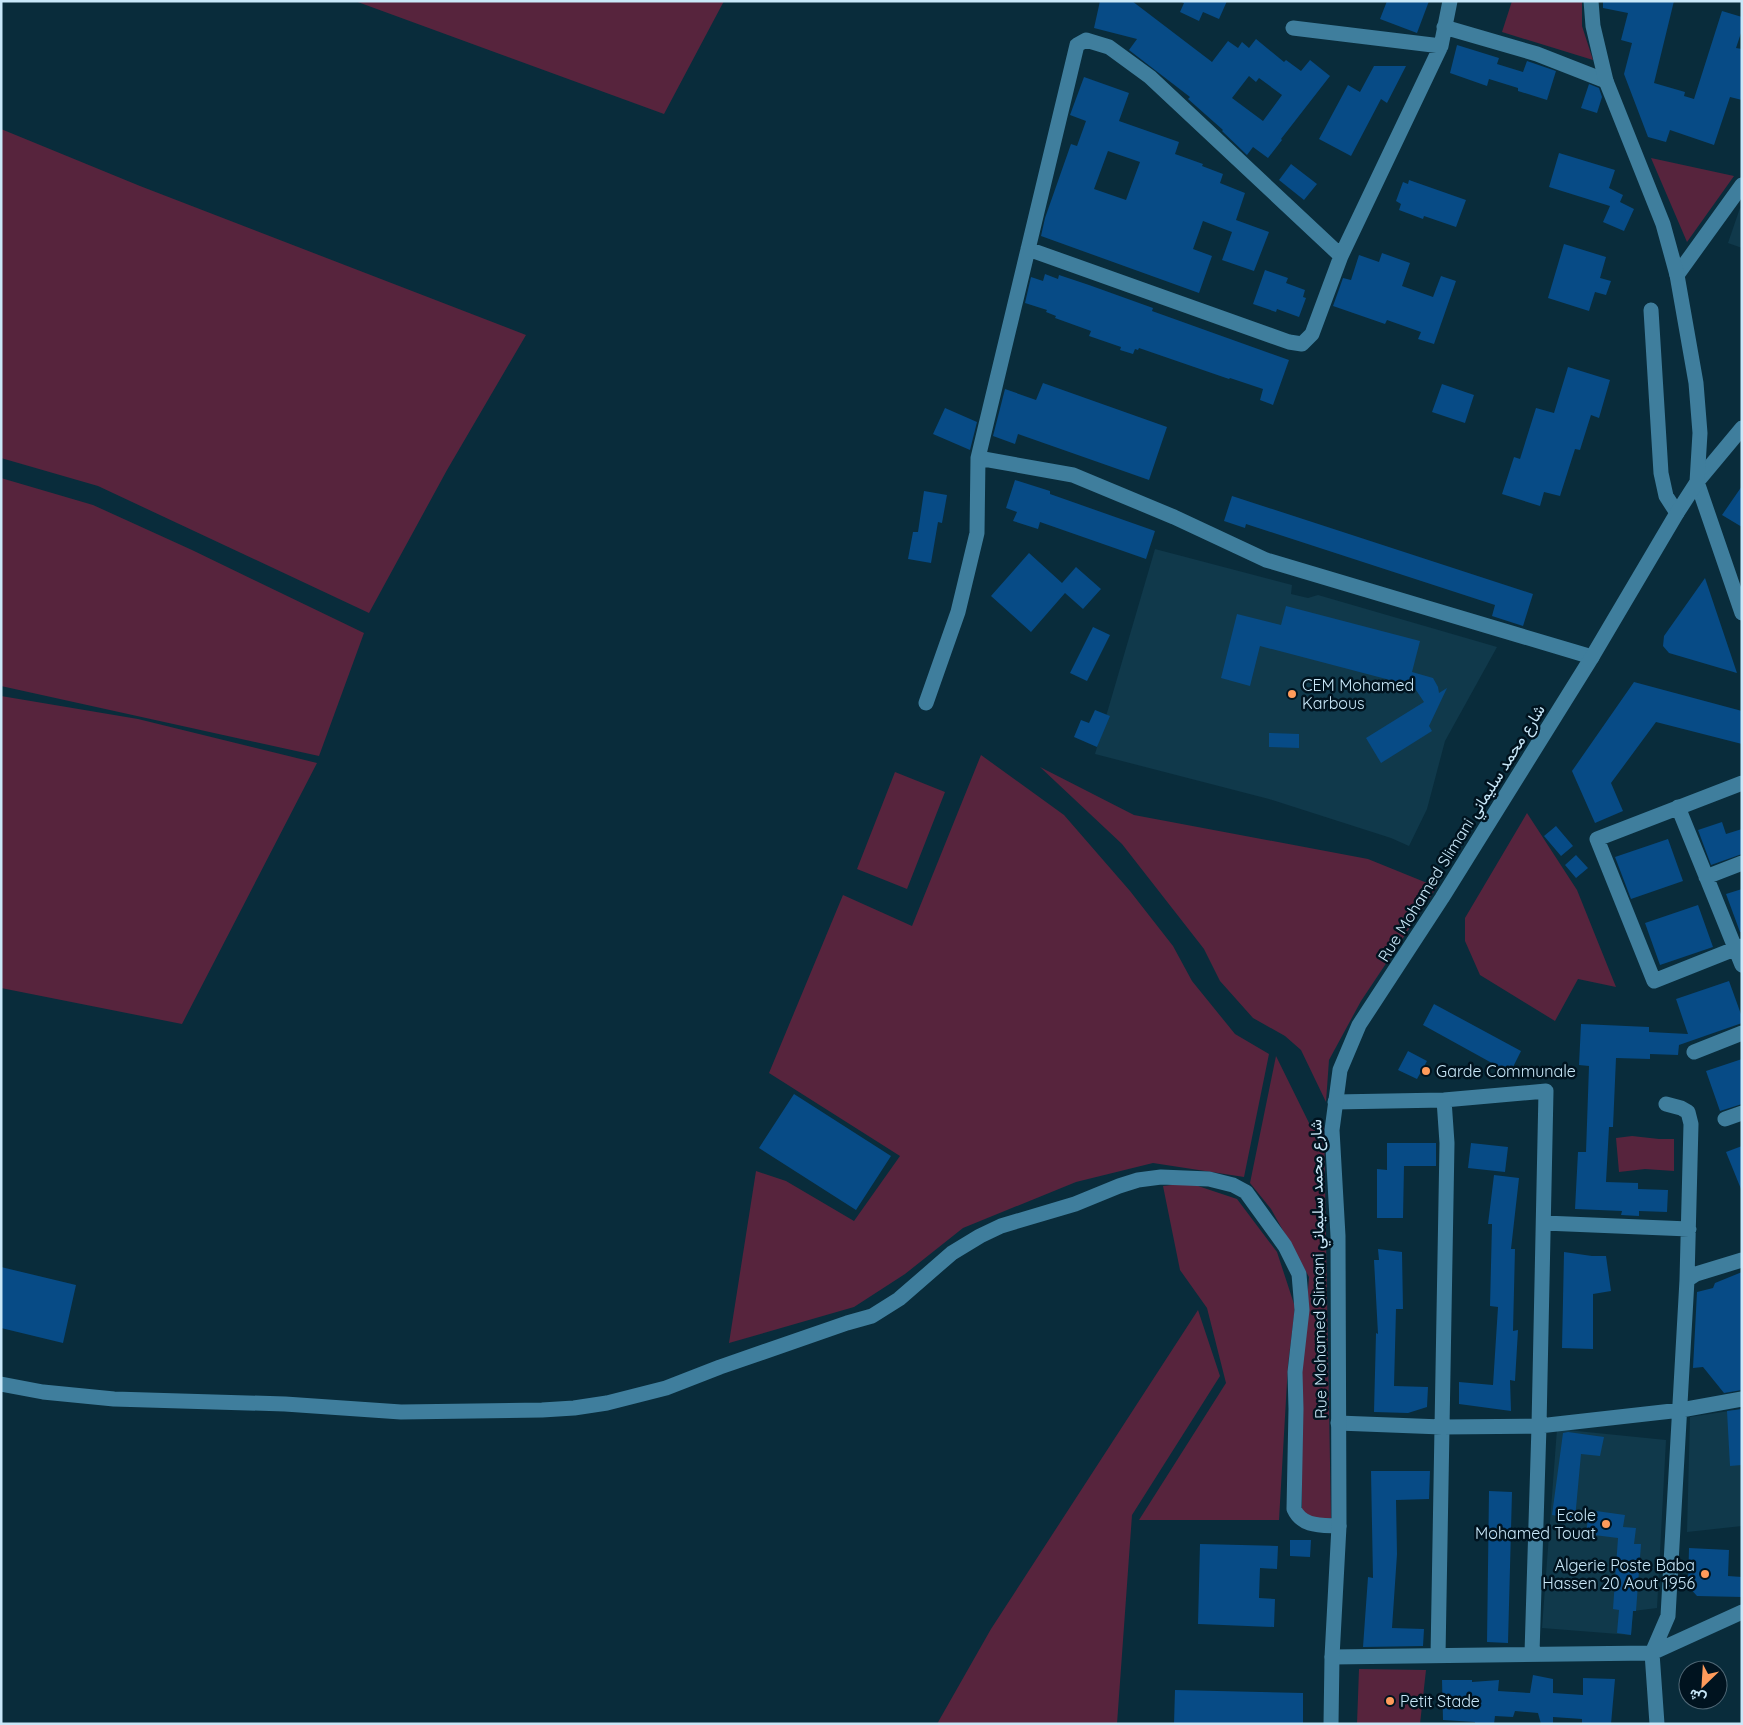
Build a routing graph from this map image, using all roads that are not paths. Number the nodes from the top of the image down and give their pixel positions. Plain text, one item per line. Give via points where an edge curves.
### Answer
1 (1450, 1) edge
2 (1591, 1) edge
3 (1444, 27) junction
4 (1293, 28) dead end
5 (1441, 46) junction
6 (1606, 82) junction
7 (1742, 185) edge
8 (1028, 248) junction
9 (1341, 256) junction
10 (1677, 275) junction
11 (1651, 310) dead end
12 (1742, 428) edge
13 (978, 458) junction
14 (1697, 482) junction
15 (1677, 513) junction
16 (1742, 613) edge
17 (1592, 657) junction
18 (926, 703) dead end
19 (1742, 783) edge
20 (1678, 807) junction
21 (1742, 863) edge
22 (1706, 877) junction
23 (1738, 947) edge
24 (1742, 965) edge
25 (1742, 1033) edge
26 (1694, 1052) dead end
27 (1444, 1100) junction
28 (1335, 1102) junction
29 (1666, 1104) dead end
30 (1742, 1113) edge
31 (1725, 1119) dead end
32 (1544, 1223) junction
33 (1689, 1229) junction
34 (1742, 1260) edge
35 (1687, 1280) junction
36 (1, 1384) edge
37 (1742, 1399) edge
38 (1681, 1410) junction
39 (1338, 1423) junction
40 (1539, 1426) junction
41 (1442, 1427) junction
42 (1339, 1526) junction
43 (1742, 1612) edge
44 (1532, 1653) junction
45 (1652, 1653) junction
46 (1438, 1656) junction
47 (1332, 1657) junction
48 (1331, 1724) edge
49 (1657, 1724) edge

1 - 3 street
2 - 6 street, Rue Mohamed Slimani شارع محمد سليماني via 1593,26
3 - 5 street
3 - 6 street via 1537,54
4 - 5 street
5 - 9 street
6 - 10 street, Rue Mohamed Slimani شارع محمد سليماني via 1662,224
7 - 10 street
8 - 9 street via 1302,344 1312,334
8 - 9 street via 1077,45 1086,40 1109,47 1150,78
8 - 13 street
10 - 14 street, Rue Mohamed Slimani شارع محمد سليماني via 1696,383 1700,433
11 - 15 street via 1661,473 1666,496
12 - 14 street
13 - 17 street via 1073,475 1266,560
13 - 18 street via 977,533 958,612
14 - 15 street, Rue Mohamed Slimani شارع محمد سليماني
14 - 16 street
15 - 17 street, Rue Mohamed Slimani شارع محمد سليماني
17 - 28 street, Rue Mohamed Slimani شارع محمد سليماني via 1359,1025 1340,1070
19 - 20 street
20 - 22 street
20 - 23 street via 1597,839 1654,981
21 - 22 street
22 - 23 street
23 - 24 street
25 - 26 street
27 - 28 street
27 - 32 street via 1546,1091
27 - 41 street via 1447,1143
28 - 39 street, Rue Mohamed Slimani شارع محمد سليماني via 1332,1130 1338,1236
29 - 33 street via 1688,1112 1691,1124
30 - 31 street
32 - 33 street
32 - 40 street
33 - 35 street
34 - 35 street via 1696,1274
35 - 38 street
36 - 42 street via 114,1399 285,1404 401,1412 542,1410 606,1403 666,1388 872,1316 899,1300 952,1253 1001,1226 1066,1207 1138,1180 1161,1177 1222,1180 1246,1192 1285,1246 1299,1274 1302,1310 1294,1372 1294,1509 1309,1524
37 - 38 street
38 - 40 street
38 - 45 street via 1668,1616
39 - 41 street
39 - 42 street, Rue Mohamed Slimani شارع محمد سليماني
40 - 41 street
40 - 44 street
41 - 46 street
42 - 47 street, Rue Mohamed Slimani شارع محمد سليماني
43 - 45 street
44 - 45 street
44 - 46 street
45 - 49 street
46 - 47 street
47 - 48 street, Rue Mohamed Slimani شارع محمد سليماني

